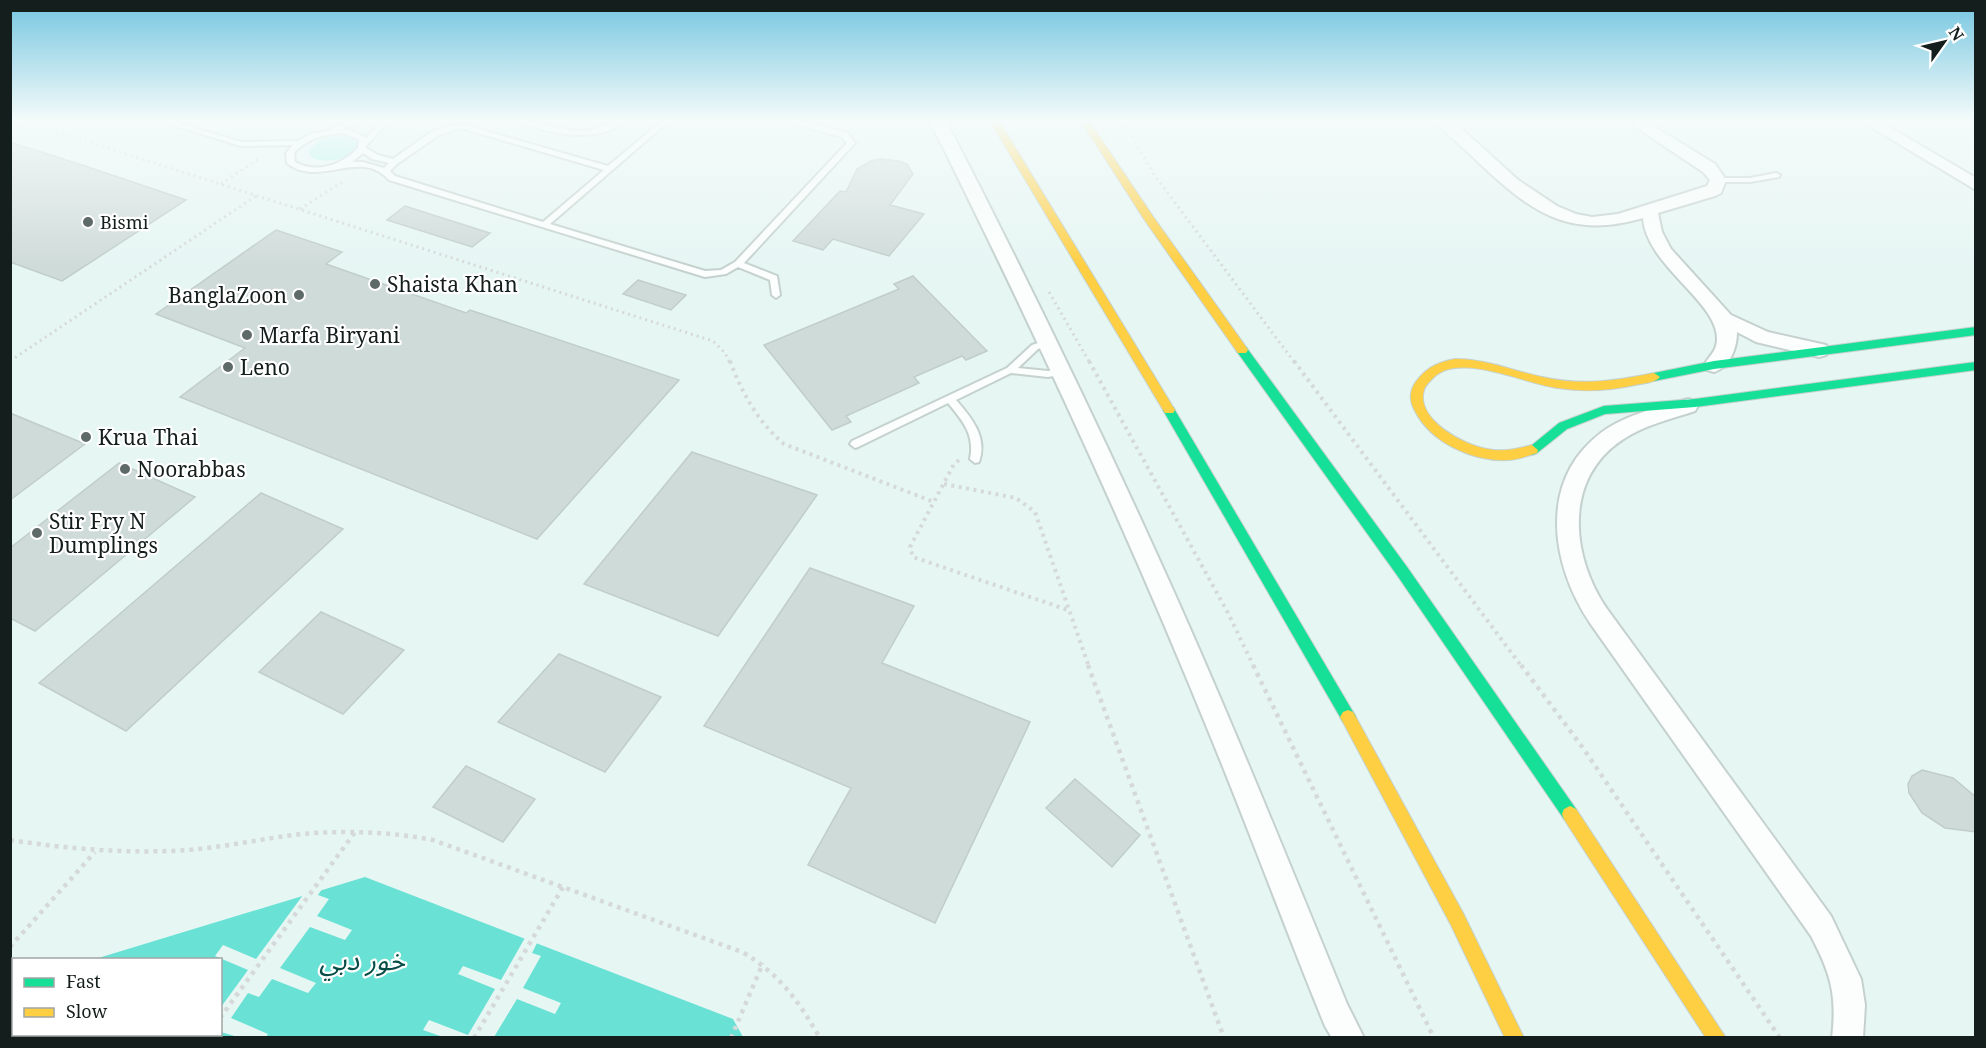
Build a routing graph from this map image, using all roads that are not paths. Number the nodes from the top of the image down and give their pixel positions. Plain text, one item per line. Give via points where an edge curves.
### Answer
1 (382, 170) edge
2 (609, 170) edge
3 (826, 170) edge
4 (962, 170) edge
5 (1024, 170) edge
6 (1118, 170) edge
7 (1499, 170) edge
8 (1700, 170) edge
9 (1710, 170) edge
10 (1951, 170) edge
11 (386, 171) joint
12 (1776, 176) dead end
13 (1718, 180) junction
14 (1976, 185) edge
15 (1685, 198) junction
16 (1648, 210) junction
17 (1624, 218) junction
18 (544, 225) junction
19 (1664, 252) junction
20 (738, 264) junction
21 (776, 295) dead end
22 (1724, 319) junction
23 (1976, 332) edge
24 (1047, 343) junction
25 (1826, 351) junction
26 (1714, 365) junction
27 (1976, 366) edge
28 (1010, 370) junction
29 (1060, 372) junction
30 (950, 399) junction
31 (1695, 403) junction
32 (855, 444) dead end
33 (975, 459) road end
34 (1349, 1038) edge
35 (1515, 1038) edge
36 (1717, 1038) edge
37 (1847, 1038) edge

1 - 11 lane
2 - 18 lane
3 - 20 lane
4 - 24 street
5 - 35 main road via 1370,753
6 - 36 main road via 1545,775
7 - 17 street via 1541,212 1570,225 1603,228
8 - 15 street via 1704,182
9 - 13 street
10 - 14 street
11 - 18 lane via 392,178
12 - 13 lane
13 - 15 street via 1710,192
15 - 16 street
16 - 17 street
16 - 19 street via 1653,232
17 - 19 street
18 - 20 lane via 705,274 723,272
19 - 22 street
20 - 21 lane via 774,278
22 - 25 street via 1784,344
22 - 26 street via 1728,340 1722,358
23 - 25 main road
24 - 28 lane via 1032,350
24 - 29 street
25 - 26 main road
26 - 31 main road via 1589,387 1534,380 1479,364 1452,364 1431,372 1419,386 1417,404 1427,423 1448,441 1476,453 1506,456 1530,451 1581,417 1604,411
27 - 31 main road
28 - 29 lane
28 - 30 lane
29 - 34 street via 1138,537 1225,739 1336,1015
30 - 32 lane
30 - 33 lane via 975,431
31 - 37 street via 1640,422 1609,438 1586,460 1570,488 1565,521 1571,558 1588,599 1616,641 1821,926 1842,966 1852,1006

